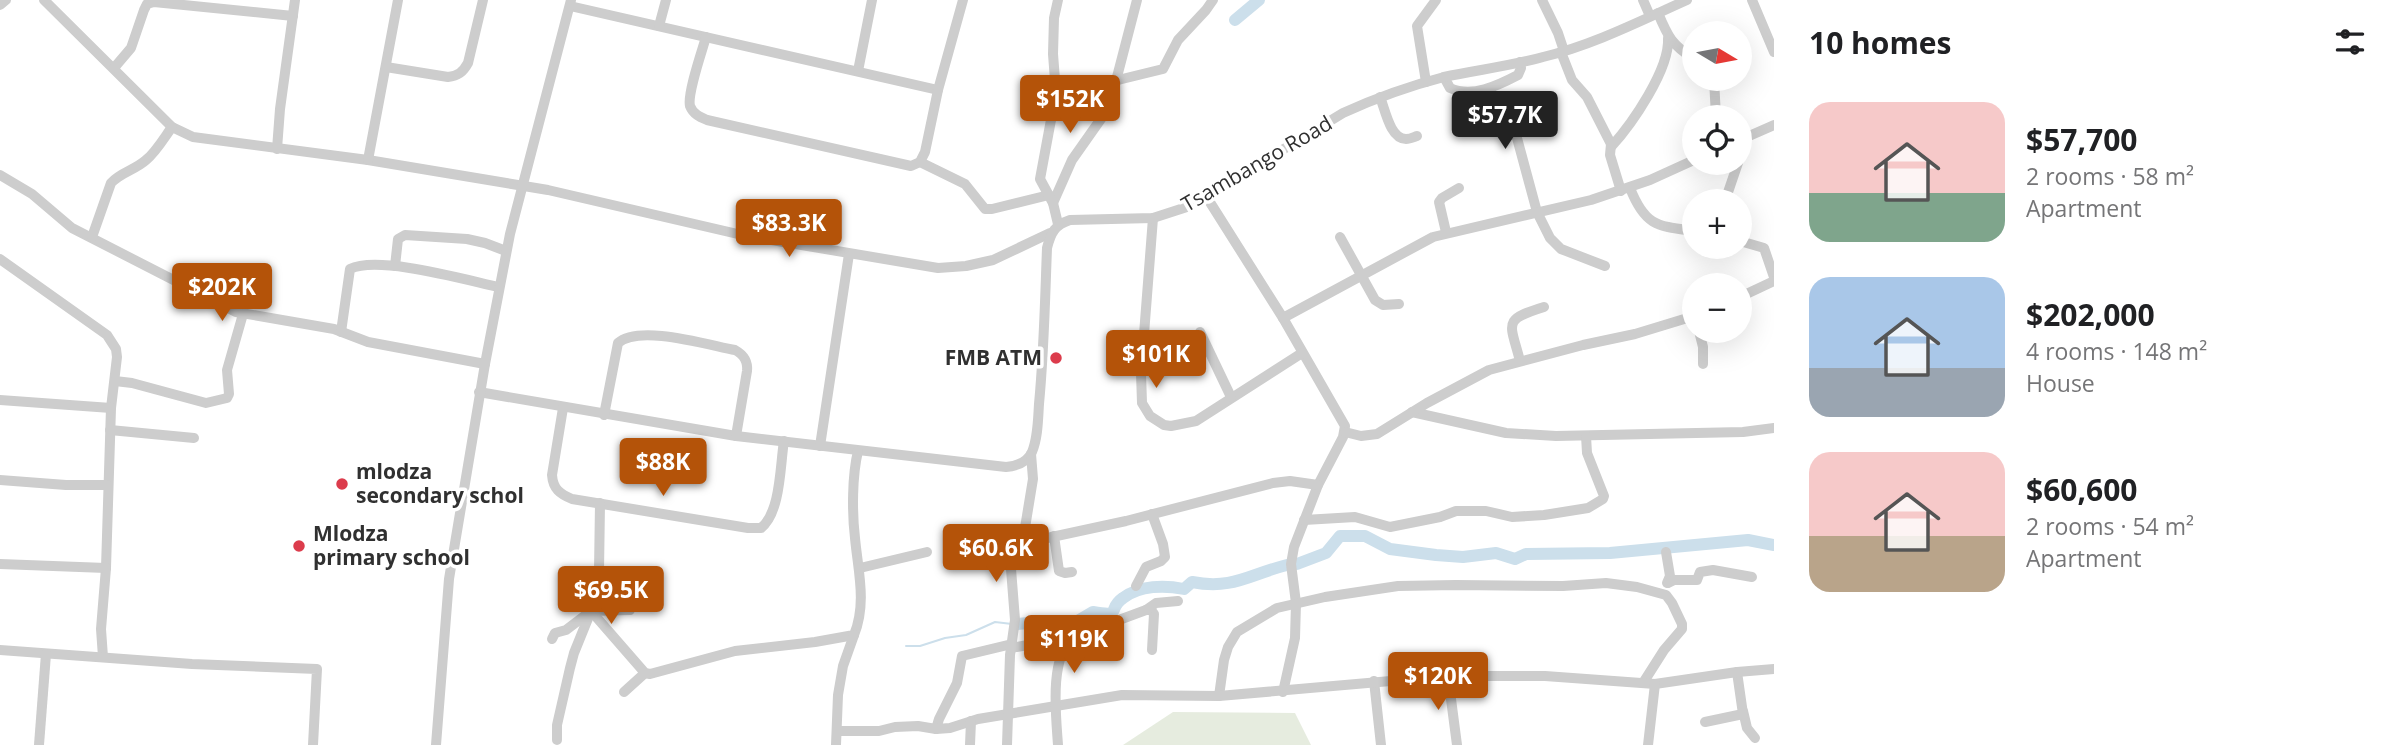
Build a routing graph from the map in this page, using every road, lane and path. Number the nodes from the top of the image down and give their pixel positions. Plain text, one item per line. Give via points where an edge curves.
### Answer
1 (6, 0) edge
2 (44, 0) edge
3 (295, 0) edge
4 (398, 0) edge
5 (483, 0) edge
6 (666, 0) edge
7 (872, 0) edge
8 (963, 0) edge
9 (1058, 0) edge
10 (1137, 0) edge
11 (1213, 0) edge
12 (1436, 0) edge
13 (1542, 0) edge
14 (1643, 0) edge
15 (1687, 0) edge
16 (1752, 0) edge
17 (148, 2) edge
18 (571, 3) edge
19 (0, 5) edge
20 (1654, 14) junction
21 (293, 16) junction
22 (659, 26) junction
23 (706, 37) junction
24 (1668, 38) junction
25 (1682, 51) edge
26 (1563, 52) junction
27 (1774, 52) edge
28 (1520, 62) junction
29 (386, 66) junction
30 (114, 68) junction
31 (858, 71) junction
32 (1444, 77) junction
33 (1118, 80) junction
34 (1426, 82) junction
35 (1490, 88) junction
36 (938, 90) junction
37 (1380, 97) junction
38 (1774, 125) edge
39 (172, 127) junction
40 (1752, 135) edge
41 (1417, 136) dead end
42 (1611, 147) junction
43 (277, 149) junction
44 (368, 160) junction
45 (920, 162) junction
46 (1682, 165) edge
47 (0, 175) edge
48 (522, 186) junction
49 (1459, 188) dead end
50 (1626, 189) junction
51 (1206, 196) junction
52 (1051, 199) junction
53 (1537, 212) junction
54 (1153, 218) junction
55 (1058, 224) junction
56 (1682, 229) edge
57 (1446, 232) junction
58 (1050, 233) junction
59 (92, 237) junction
60 (1340, 237) dead end
61 (1752, 244) edge
62 (506, 251) junction
63 (849, 254) junction
64 (0, 260) edge
65 (395, 266) junction
66 (1605, 266) dead end
67 (1362, 275) junction
68 (1774, 279) edge
69 (499, 287) junction
70 (1752, 291) edge
71 (1399, 304) dead end
72 (1544, 307) dead end
73 (243, 314) junction
74 (1283, 318) junction
75 (1682, 320) edge
76 (341, 332) junction
77 (1200, 332) dead end
78 (1702, 343) edge
79 (1302, 354) junction
80 (1520, 361) junction
81 (485, 364) junction
82 (1703, 364) dead end
83 (115, 381) junction
84 (480, 392) junction
85 (1231, 397) junction
86 (0, 400) edge
87 (111, 408) junction
88 (563, 408) junction
89 (1412, 412) junction
90 (604, 415) junction
91 (1774, 428) edge
92 (110, 430) junction
93 (1345, 432) junction
94 (736, 436) junction
95 (1586, 436) junction
96 (194, 438) dead end
97 (784, 442) junction
98 (820, 446) junction
99 (858, 451) junction
100 (1031, 454) junction
101 (0, 480) edge
102 (107, 485) junction
103 (1318, 485) junction
104 (600, 503) junction
105 (1152, 514) junction
106 (1304, 520) junction
107 (1054, 536) junction
108 (1022, 546) junction
109 (927, 552) dead end
110 (1666, 552) dead end
111 (0, 564) edge
112 (106, 568) junction
113 (860, 568) junction
114 (1072, 572) dead end
115 (1752, 577) dead end
116 (1668, 583) junction
117 (1136, 586) dead end
118 (1655, 590) junction
119 (1178, 601) dead end
120 (1296, 603) junction
121 (630, 610) dead end
122 (1146, 610) junction
123 (591, 611) junction
124 (854, 635) junction
125 (1073, 637) junction
126 (552, 639) dead end
127 (1012, 646) junction
128 (0, 650) edge
129 (1153, 650) dead end
130 (46, 654) junction
131 (103, 657) junction
132 (1774, 669) edge
133 (1737, 672) junction
134 (645, 673) junction
135 (1448, 676) junction
136 (1374, 681) junction
137 (1643, 683) junction
138 (1655, 684) junction
139 (624, 692) dead end
140 (1283, 692) junction
141 (1219, 696) junction
142 (1056, 705) junction
143 (1744, 711) junction
144 (1008, 715) junction
145 (971, 721) junction
146 (1705, 722) dead end
147 (936, 729) junction
148 (838, 731) junction
149 (1755, 738) dead end
150 (557, 740) dead end
151 (39, 745) edge
152 (313, 745) edge
153 (436, 745) edge
154 (836, 745) edge
155 (970, 745) edge
156 (1007, 745) edge
157 (1058, 745) edge
158 (1381, 745) edge
159 (1457, 745) edge
160 (1648, 745) edge

1 - 19 street
2 - 30 street
3 - 21 street
4 - 29 street
5 - 29 street via 468,64 457,76
6 - 22 street
7 - 31 street
8 - 36 street
9 - 52 street via 1053,54 1056,93 1040,179
10 - 33 street
11 - 33 street via 1178,40 1163,69
12 - 34 street via 1417,26
13 - 26 street
14 - 20 street
15 - 20 street, Tsambango Road
16 - 27 street
17 - 21 street
17 - 30 street via 131,48
18 - 22 street
18 - 48 street
20 - 24 street
20 - 26 street, Tsambango Road
21 - 43 street
22 - 23 street
23 - 31 street
23 - 45 street via 691,95 696,115 911,166
24 - 25 street
24 - 42 street via 1666,57 1644,100
26 - 28 street, Tsambango Road
26 - 42 street via 1572,80 1593,107
28 - 32 street, Tsambango Road
28 - 35 street via 1518,75
29 - 44 street
30 - 39 street
31 - 36 street
32 - 34 street, Tsambango Road
32 - 35 street via 1450,88 1459,92
33 - 52 street via 1103,116
34 - 37 street, Tsambango Road
35 - 53 street via 1495,108 1519,143
36 - 45 street
37 - 41 street via 1399,137
37 - 51 street, Tsambango Road via 1343,113
38 - 40 street
39 - 43 street via 193,137
39 - 59 street via 149,158 111,183
42 - 50 street via 1610,155
43 - 44 street
44 - 48 street
45 - 52 street via 965,184 985,209
46 - 50 street
47 - 59 street via 32,194 67,225
48 - 62 street
48 - 63 street
49 - 57 street via 1439,202
50 - 53 street
50 - 56 street via 1657,226
51 - 54 street, Tsambango Road
51 - 74 street
52 - 55 street
53 - 57 street
53 - 66 street via 1561,249
54 - 55 street, Tsambango Road
54 - 85 street via 1142,403 1156,421 1179,426 1196,421
55 - 58 street
57 - 67 street
58 - 63 street via 993,260 966,266 939,268
58 - 100 street via 1042,379
59 - 73 street
60 - 67 street
61 - 68 street via 1764,248
62 - 65 street via 477,240 405,235 398,239
62 - 69 street
63 - 98 street
64 - 83 street via 107,335 116,349
65 - 69 street
65 - 76 street via 366,264 350,269
67 - 71 street via 1379,303
67 - 74 street
68 - 70 street
69 - 81 street
72 - 80 street via 1517,315 1513,321
73 - 76 street
73 - 83 street via 227,370 227,398 206,403
74 - 79 street
75 - 80 street
76 - 81 street via 368,342
77 - 85 street
78 - 82 street
79 - 85 street
79 - 93 street via 1343,421
80 - 89 street via 1473,377
81 - 84 street
83 - 87 street
84 - 88 street
84 - 153 street via 451,568
86 - 87 street
87 - 92 street
88 - 90 street
88 - 104 street via 553,483 572,499
89 - 93 street via 1377,434
89 - 95 street via 1506,433
90 - 94 street
90 - 94 street via 618,342 649,334 741,353 748,365
91 - 95 street
92 - 96 street
92 - 102 street
93 - 103 street
94 - 97 street
95 - 106 street via 1588,457 1604,496 1588,508 1512,517 1456,511 1390,527 1355,517
97 - 98 street
97 - 104 street via 774,507 761,528
98 - 99 street
99 - 100 street via 1006,467 1023,463
99 - 113 street via 854,527
100 - 108 street
101 - 102 street
102 - 112 street
103 - 105 street via 1273,483
103 - 106 street
104 - 123 street via 600,561
105 - 107 street
105 - 117 street via 1165,557 1146,567
106 - 120 street via 1291,564
107 - 108 street
107 - 114 street via 1059,571
108 - 127 street via 1011,569
109 - 113 street
110 - 116 street
111 - 112 street
112 - 131 street
113 - 124 street via 861,615
115 - 116 street via 1709,570 1700,572 1695,581
116 - 118 street
118 - 120 street via 1606,583 1398,586
118 - 137 street via 1669,598 1682,629
119 - 122 street via 1161,602
120 - 140 street via 1295,638
120 - 141 street via 1277,608 1237,632 1224,660
121 - 123 street
122 - 125 street
122 - 129 street via 1154,614
123 - 126 street
123 - 134 street
123 - 150 street via 574,653
124 - 134 street via 735,651
124 - 148 street via 838,695
125 - 127 street
125 - 142 street via 1062,653 1055,683
127 - 144 street
127 - 147 street via 962,656 957,684
128 - 130 street
130 - 131 street
130 - 151 street
131 - 152 street via 317,668
132 - 133 street
133 - 138 street
133 - 143 street
134 - 139 street
135 - 136 street
135 - 137 street
135 - 159 street
136 - 140 street
136 - 158 street
137 - 138 street
138 - 160 street
140 - 141 street
141 - 142 street via 1122,695
142 - 144 street
142 - 157 street
143 - 146 street via 1740,716
143 - 149 street via 1747,728
144 - 145 street
144 - 156 street
145 - 147 street
145 - 155 street
147 - 148 street
148 - 154 street

